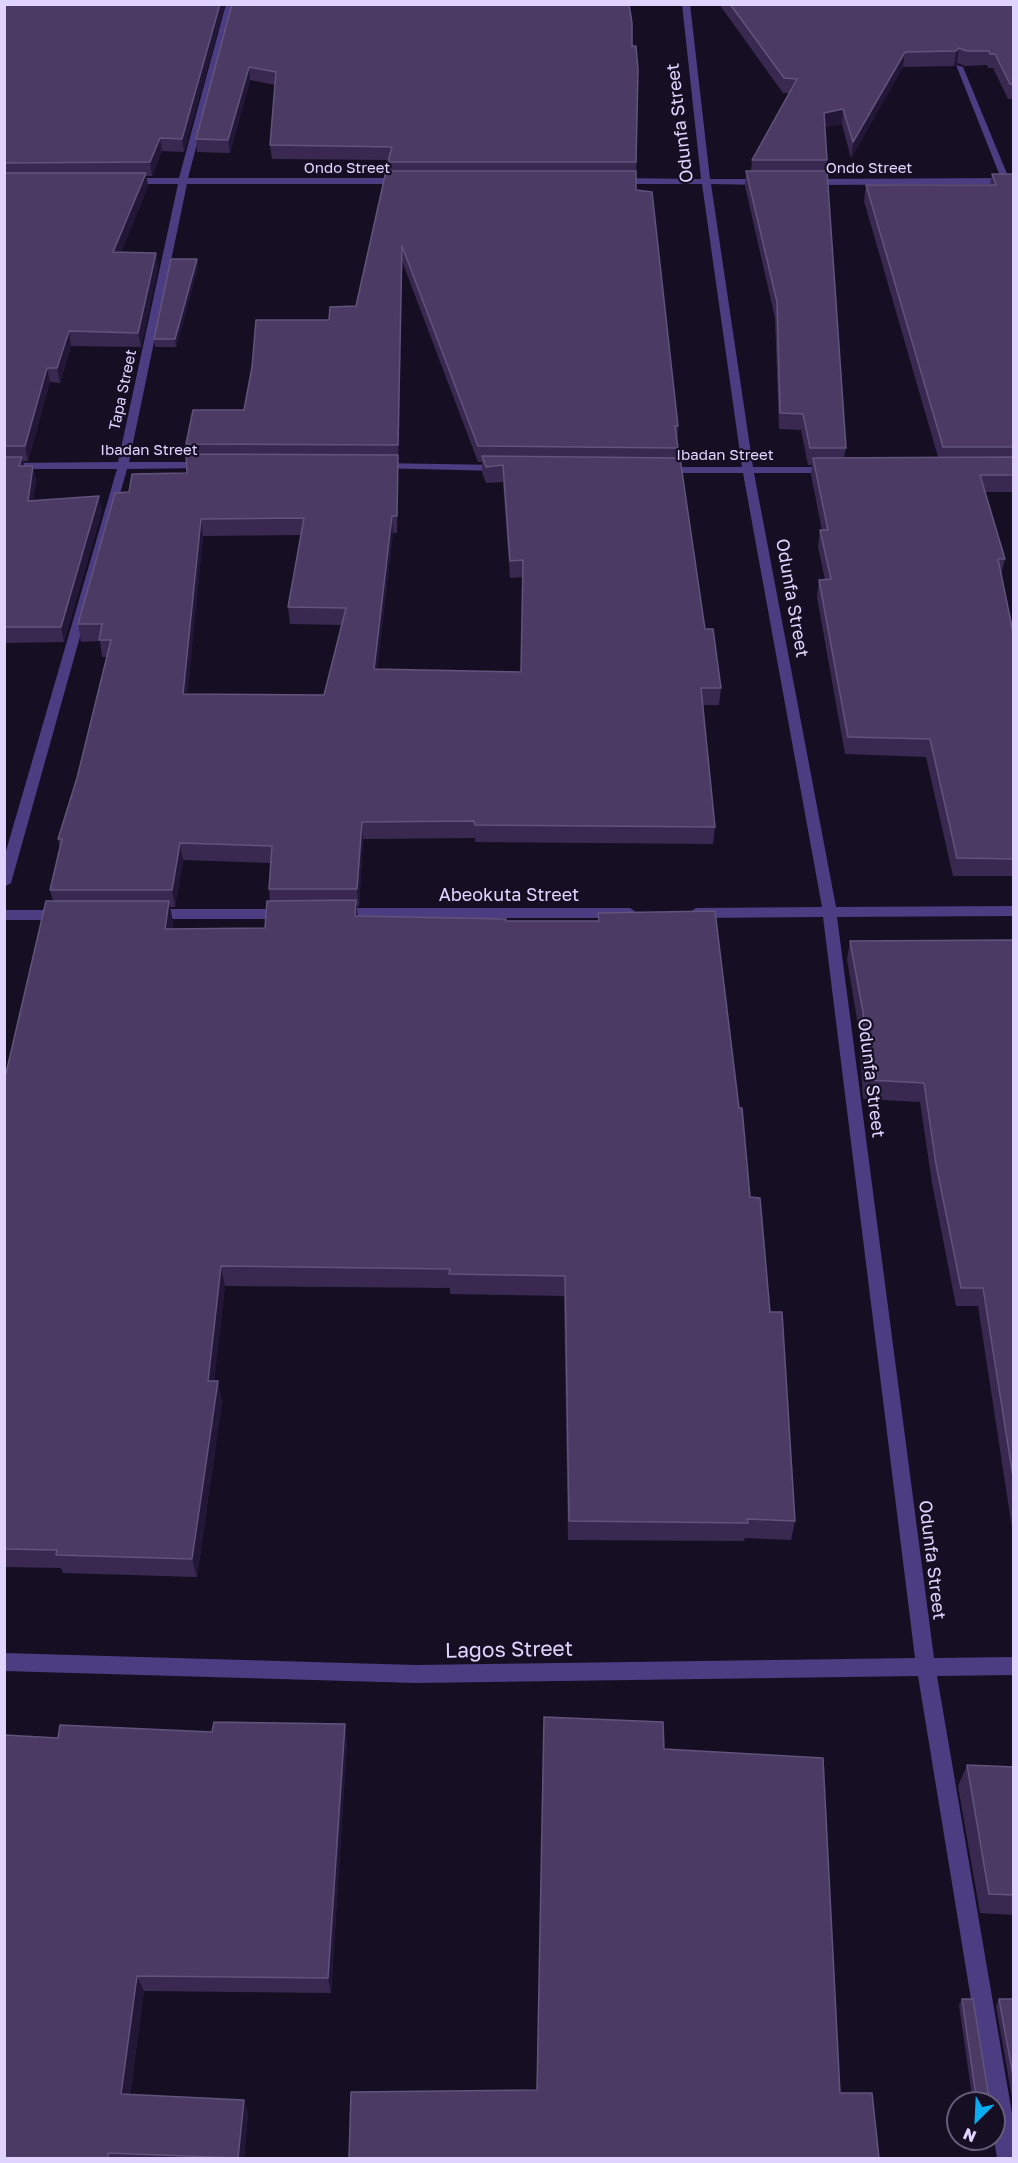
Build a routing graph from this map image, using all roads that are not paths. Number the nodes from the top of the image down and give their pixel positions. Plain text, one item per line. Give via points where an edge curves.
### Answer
1 (230, 4) edge
2 (686, 4) edge
3 (959, 67) edge
4 (111, 181) edge
5 (183, 181) junction
6 (418, 181) edge
7 (607, 181) edge
8 (706, 181) junction
9 (1010, 181) edge
10 (778, 182) edge
11 (802, 182) edge
12 (123, 465) junction
13 (216, 465) edge
14 (4, 466) edge
15 (370, 466) edge
16 (512, 468) edge
17 (654, 470) edge
18 (748, 470) junction
19 (844, 470) edge
20 (4, 883) edge
21 (1014, 911) edge
22 (646, 913) edge
23 (681, 913) edge
24 (143, 914) edge
25 (295, 914) edge
26 (330, 914) edge
27 (830, 914) junction
28 (4, 915) edge
29 (74, 915) edge
30 (4, 1662) edge
31 (1014, 1666) edge
32 (926, 1667) junction
33 (1008, 2158) edge

1 - 5 street, Tapa Street
2 - 8 street, Odunfa Street
3 - 9 street
4 - 5 street, Ondo Street
5 - 6 street, Ondo Street
5 - 12 street, Tapa Street
7 - 8 street
8 - 10 street
8 - 18 street, Odunfa Street
9 - 11 street, Ondo Street
12 - 13 street, Ibadan Street
12 - 14 street, Ibadan Street
12 - 20 street, Tapa Street
15 - 16 street
17 - 18 street, Ibadan Street
18 - 19 street, Ibadan Street
18 - 27 street, Odunfa Street
21 - 27 street
22 - 26 street, Abeokuta Street
23 - 27 street
24 - 25 street
27 - 32 street, Odunfa Street
28 - 29 street
30 - 32 street, Lagos Street via 416,1674
31 - 32 street, Lagos Street
32 - 33 street, Odunfa Street

